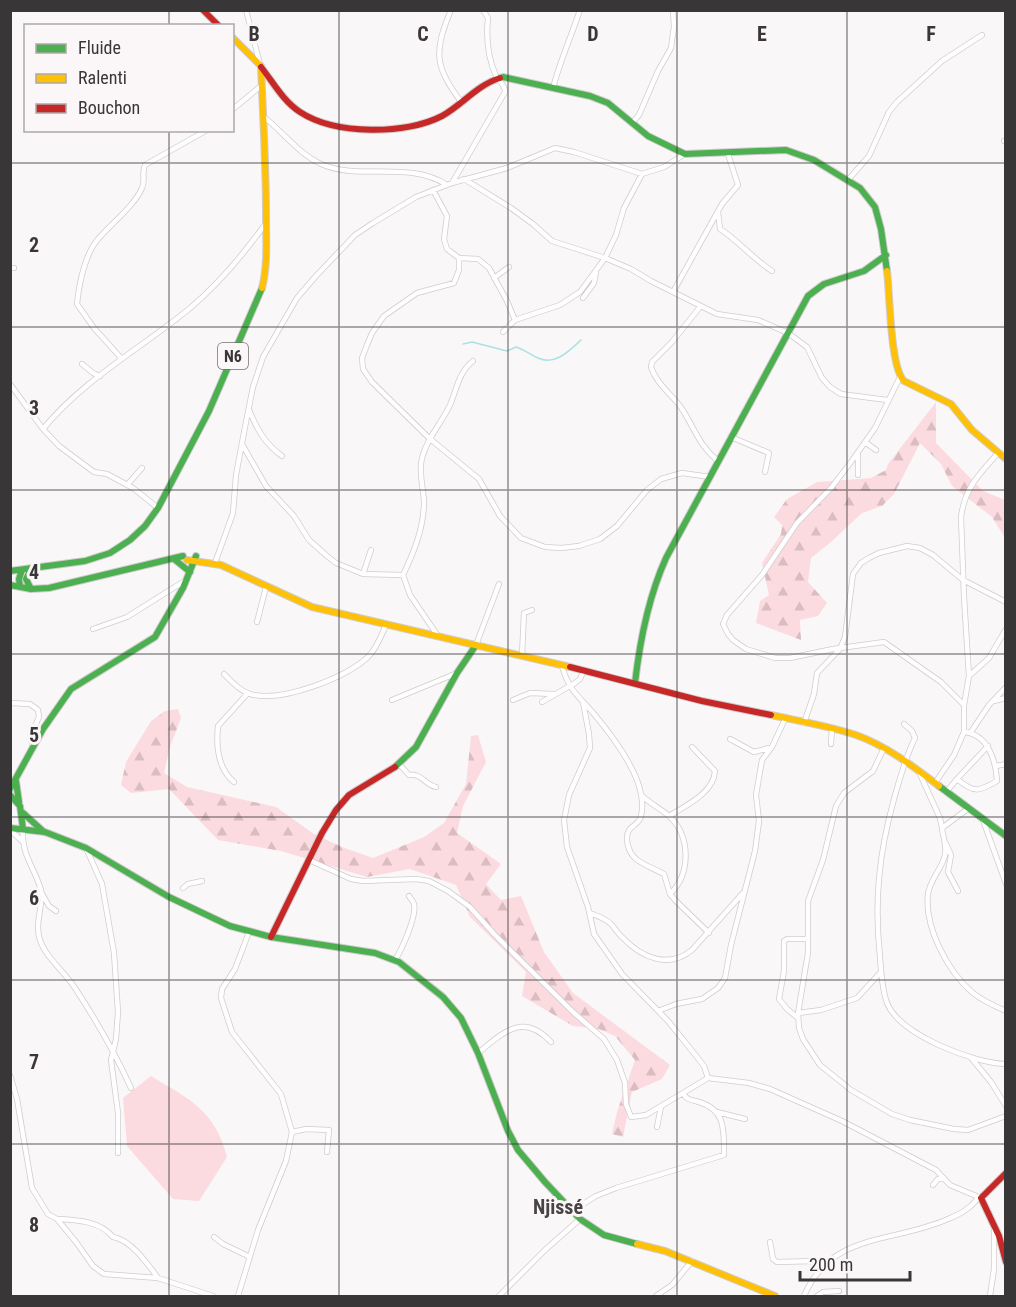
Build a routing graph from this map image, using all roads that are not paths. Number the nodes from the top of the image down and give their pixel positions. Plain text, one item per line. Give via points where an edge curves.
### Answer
1 (203, 10) edge
2 (246, 10) edge
3 (451, 10) edge
4 (483, 10) edge
5 (580, 10) edge
6 (673, 10) edge
7 (217, 24) edge
8 (982, 35) dead end
9 (234, 39) edge
10 (261, 66) junction
11 (497, 78) junction
12 (262, 85) junction
13 (553, 88) junction
14 (462, 104) junction
15 (234, 108) edge
16 (264, 117) junction
17 (632, 123) junction
18 (204, 132) edge
19 (686, 154) junction
20 (728, 154) junction
21 (642, 174) junction
22 (464, 179) junction
23 (848, 180) junction
24 (449, 184) junction
25 (433, 190) junction
26 (718, 212) junction
27 (266, 222) junction
28 (885, 255) junction
29 (459, 258) junction
30 (605, 258) junction
31 (508, 267) dead end
32 (772, 271) dead end
33 (597, 272) junction
34 (494, 278) junction
35 (673, 292) junction
36 (583, 298) dead end
37 (700, 307) junction
38 (515, 320) junction
39 (503, 332) dead end
40 (788, 333) junction
41 (122, 359) junction
42 (473, 361) dead end
43 (82, 364) dead end
44 (100, 376) junction
45 (900, 377) junction
46 (10, 384) edge
47 (887, 400) junction
48 (249, 410) junction
49 (43, 429) junction
50 (731, 437) junction
51 (429, 438) junction
52 (865, 442) junction
53 (242, 444) junction
54 (859, 450) junction
55 (876, 450) dead end
56 (998, 453) junction
57 (282, 456) dead end
58 (1005, 459) edge
59 (718, 461) junction
60 (142, 468) dead end
61 (765, 472) dead end
62 (858, 475) dead end
63 (710, 477) junction
64 (127, 485) junction
65 (158, 508) junction
66 (371, 550) dead end
67 (171, 559) junction
68 (198, 559) junction
69 (210, 562) junction
70 (31, 569) junction
71 (22, 570) junction
72 (10, 571) edge
73 (363, 573) junction
74 (190, 574) junction
75 (403, 575) junction
76 (963, 580) junction
77 (499, 584) dead end
78 (10, 585) edge
79 (20, 587) junction
80 (266, 587) junction
81 (32, 589) junction
82 (1005, 602) edge
83 (532, 610) dead end
84 (256, 622) dead end
85 (386, 625) junction
86 (93, 629) dead end
87 (1005, 629) edge
88 (438, 636) junction
89 (476, 645) junction
90 (840, 649) junction
91 (522, 655) junction
92 (562, 666) junction
93 (584, 670) junction
94 (457, 673) junction
95 (224, 674) dead end
96 (969, 676) junction
97 (635, 683) junction
98 (569, 687) junction
99 (1005, 687) edge
100 (248, 693) junction
101 (555, 694) junction
102 (1005, 698) edge
103 (392, 700) dead end
104 (513, 700) dead end
105 (542, 702) dead end
106 (583, 702) junction
107 (992, 702) junction
108 (10, 703) edge
109 (964, 705) junction
110 (785, 719) junction
111 (804, 723) junction
112 (904, 723) dead end
113 (832, 728) junction
114 (967, 732) junction
115 (730, 739) dead end
116 (831, 744) dead end
117 (33, 746) junction
118 (988, 746) junction
119 (692, 747) dead end
120 (772, 747) junction
121 (884, 748) junction
122 (904, 760) junction
123 (399, 764) junction
124 (1005, 764) edge
125 (996, 766) junction
126 (918, 770) junction
127 (957, 779) junction
128 (16, 781) junction
129 (234, 782) dead end
130 (935, 783) junction
131 (436, 787) dead end
132 (10, 789) edge
133 (947, 791) junction
134 (10, 795) edge
135 (642, 796) junction
136 (20, 803) junction
137 (969, 808) junction
138 (23, 813) junction
139 (669, 816) junction
140 (983, 820) junction
141 (942, 828) junction
142 (10, 829) edge
143 (23, 829) junction
144 (45, 832) junction
145 (1005, 836) edge
146 (22, 841) junction
147 (946, 844) junction
148 (86, 848) junction
149 (309, 860) junction
150 (202, 881) dead end
151 (1005, 884) edge
152 (183, 888) dead end
153 (746, 890) junction
154 (958, 891) dead end
155 (41, 892) junction
156 (670, 894) junction
157 (409, 896) dead end
158 (56, 911) dead end
159 (590, 914) junction
160 (249, 932) junction
161 (709, 933) junction
162 (271, 938) junction
163 (807, 939) junction
164 (395, 960) junction
165 (881, 972) junction
166 (658, 1011) junction
167 (1005, 1011) edge
168 (798, 1016) junction
169 (551, 1042) dead end
170 (113, 1048) junction
171 (478, 1053) junction
172 (972, 1059) junction
173 (1005, 1064) edge
174 (10, 1075) edge
175 (708, 1078) junction
176 (131, 1088) dead end
177 (683, 1093) junction
178 (1005, 1106) edge
179 (660, 1107) junction
180 (717, 1112) junction
181 (1005, 1116) edge
182 (745, 1119) dead end
183 (657, 1127) dead end
184 (292, 1132) junction
185 (327, 1152) dead end
186 (118, 1153) dead end
187 (1005, 1173) edge
188 (944, 1178) junction
189 (933, 1185) dead end
190 (979, 1198) junction
191 (572, 1211) junction
192 (580, 1218) junction
193 (57, 1220) junction
194 (994, 1226) junction
195 (214, 1237) dead end
196 (770, 1242) dead end
197 (250, 1257) junction
198 (692, 1261) junction
199 (1005, 1262) edge
200 (826, 1263) junction
201 (158, 1278) junction
202 (839, 1291) dead end
203 (213, 1296) edge
204 (238, 1296) edge
205 (499, 1296) edge
206 (656, 1296) edge
207 (775, 1296) edge
208 (804, 1296) edge
209 (817, 1296) edge
210 (990, 1296) edge

1 - 7 main road
2 - 10 street
3 - 14 street via 440,44 440,67
4 - 11 street via 488,18 486,36
5 - 13 street
6 - 17 street via 671,48
8 - 23 street via 942,61 897,102 869,156
9 - 10 main road
10 - 12 main road, N6
10 - 14 main road via 294,108 334,126 411,127 433,121
11 - 13 main road
11 - 14 main road
11 - 24 street via 505,92
12 - 15 street
12 - 16 main road, N6
13 - 17 main road via 608,103
16 - 24 street via 322,164 350,170 426,175
16 - 27 main road, N6
17 - 19 main road via 654,140
18 - 41 street via 144,167 142,189 99,238 89,256 77,304
19 - 20 main road
19 - 21 street
20 - 23 main road via 786,150 814,160
20 - 26 street via 738,185
21 - 22 street via 555,148 507,168
21 - 30 street
22 - 24 street
22 - 30 street via 511,208 552,241
23 - 28 main road via 875,207
24 - 25 street
25 - 29 street via 447,216 445,244
25 - 48 street via 403,204 356,235 306,286 263,357
26 - 32 street via 720,229
26 - 35 street
27 - 41 street via 211,290
27 - 65 main road, N6 via 260,295 216,398
28 - 40 main road via 859,273 816,288
28 - 45 main road via 895,361
29 - 34 street via 478,259
29 - 51 street via 454,283 417,293 384,316 372,333 363,358 363,369 372,382
30 - 33 street
30 - 35 street
31 - 34 street
33 - 36 street
33 - 38 street via 570,299
34 - 38 street
35 - 37 street
37 - 40 street via 727,317 758,320
37 - 59 street via 651,367 687,417 701,445
38 - 39 street
40 - 47 street via 807,347 822,378 836,392
40 - 50 main road
41 - 44 street
42 - 51 street via 461,374 449,406
43 - 44 street
44 - 49 street
45 - 47 street
45 - 56 main road via 951,404
46 - 49 street
47 - 52 street
48 - 53 street
48 - 57 street via 260,434
49 - 64 street via 94,472
50 - 59 main road
50 - 61 street via 769,453
51 - 63 street via 479,479 514,532 545,547 579,546 600,539 661,479 682,473
51 - 75 street via 421,469 424,505 419,534
52 - 54 street
52 - 55 street
53 - 69 street via 233,513
53 - 73 street via 261,480 294,516 309,540 336,563
54 - 62 street
54 - 90 street via 831,488 797,523 723,624 733,640 768,658
56 - 58 main road
56 - 76 street via 965,496 961,516
59 - 63 main road
60 - 64 street
63 - 97 main road via 656,580 643,623
64 - 65 street
65 - 70 main road, N6 via 140,531 110,553
66 - 73 street
67 - 68 main road
67 - 74 main road
67 - 81 main road
68 - 69 main road
68 - 74 main road
69 - 74 main road
69 - 80 main road
70 - 71 main road, N6
70 - 81 main road via 26,579
71 - 72 main road, N6
71 - 79 main road
73 - 75 street
74 - 86 street via 127,617
74 - 117 main road via 155,637 71,689
75 - 88 street via 410,595
76 - 82 street
76 - 90 street via 933,555 914,546 869,558 853,574 847,629
76 - 96 street
77 - 89 street
78 - 79 main road
79 - 81 main road
80 - 84 street
80 - 85 main road via 312,607
83 - 91 street via 524,613
85 - 88 main road
85 - 100 street via 369,656 334,677 288,693
87 - 96 street via 988,658
88 - 89 main road
89 - 91 main road
89 - 94 main road
90 - 109 street via 884,642 941,682
90 - 111 street via 816,673
91 - 92 main road
92 - 93 main road
92 - 98 street
93 - 97 main road
93 - 98 street
94 - 103 street
94 - 123 main road via 418,743
95 - 100 street
96 - 109 street
97 - 110 main road
98 - 101 street
98 - 106 street
99 - 107 street
100 - 129 street via 218,726 222,767
101 - 104 street via 530,693
101 - 105 street
102 - 107 street
106 - 135 street via 620,750
106 - 159 street via 590,748 569,795 564,820 570,857
107 - 114 street
108 - 117 street via 30,704 38,710 39,717 30,736
109 - 114 street
110 - 111 main road
110 - 120 street
111 - 113 main road
112 - 122 street via 915,738
113 - 116 street
113 - 121 main road
114 - 118 street
114 - 130 street
115 - 120 street via 754,752
117 - 128 main road
118 - 125 street
118 - 127 street
119 - 139 street via 715,774 709,788
120 - 153 street via 762,760 756,795 759,821
121 - 122 main road
121 - 163 street via 873,771 844,793 836,806 808,901
122 - 126 main road
122 - 165 street via 880,860 876,925
123 - 131 street via 409,775
123 - 149 main road via 341,803
124 - 125 street
125 - 127 street via 997,780 982,789 970,789
126 - 130 main road
126 - 141 street
127 - 133 street
128 - 132 main road
128 - 136 main road
130 - 133 main road
133 - 137 main road
134 - 136 main road
135 - 139 street
135 - 156 street via 641,817 629,831 628,847 635,858 664,874
136 - 138 main road
137 - 140 main road
137 - 141 street
138 - 143 main road
138 - 144 main road
139 - 156 street via 681,834 687,855 682,878
140 - 145 main road
140 - 151 street
141 - 147 street
142 - 143 main road
142 - 146 street
143 - 144 main road
143 - 146 street
144 - 148 main road
146 - 155 street
147 - 154 street via 951,855 948,872
147 - 167 street via 944,859 928,895 938,945 965,986 988,1004
148 - 160 main road via 195,910
148 - 170 street via 102,884 114,953 118,1012
149 - 162 main road
149 - 179 street via 351,879 416,879 448,891 470,907 604,1039 617,1060 631,1116 646,1115
150 - 152 street
153 - 161 street
153 - 166 street via 723,982 702,999
155 - 158 street
155 - 170 street via 38,931 43,946
156 - 161 street
157 - 164 street via 414,910
159 - 161 street via 610,924 637,950 659,960 682,958
159 - 166 street via 598,941 622,974
160 - 162 main road
160 - 184 street via 221,998 232,1032 281,1094
162 - 164 main road via 375,953
163 - 168 street
163 - 168 street via 784,941 779,999
164 - 171 main road via 453,1008
165 - 168 street via 857,998
165 - 172 street via 895,1016 920,1034
166 - 175 street via 704,1066
168 - 181 street via 803,1039 820,1065 851,1090 892,1114 968,1130
169 - 171 street via 540,1031 518,1027 509,1029
170 - 176 street
170 - 186 street
171 - 191 main road via 518,1150
172 - 173 street
172 - 178 street
174 - 193 street via 32,1188 48,1214
175 - 177 street
175 - 188 street via 770,1089 842,1121 936,1170
177 - 179 street
177 - 180 street via 687,1099
179 - 183 street
180 - 182 street
180 - 191 street via 723,1127 724,1155 616,1188
184 - 185 street via 329,1130
184 - 197 street via 286,1161
187 - 190 main road
188 - 189 street
188 - 190 street via 950,1185
190 - 194 main road
190 - 200 street via 966,1210 936,1224 856,1245
191 - 192 main road
192 - 198 main road via 604,1235
192 - 205 street
193 - 201 street via 106,1228 138,1254
193 - 201 street via 98,1271
194 - 199 main road
194 - 210 street
195 - 197 street
196 - 200 street via 777,1262
197 - 204 street
198 - 206 street via 672,1286
198 - 207 main road
200 - 208 street
201 - 203 street
202 - 209 street

